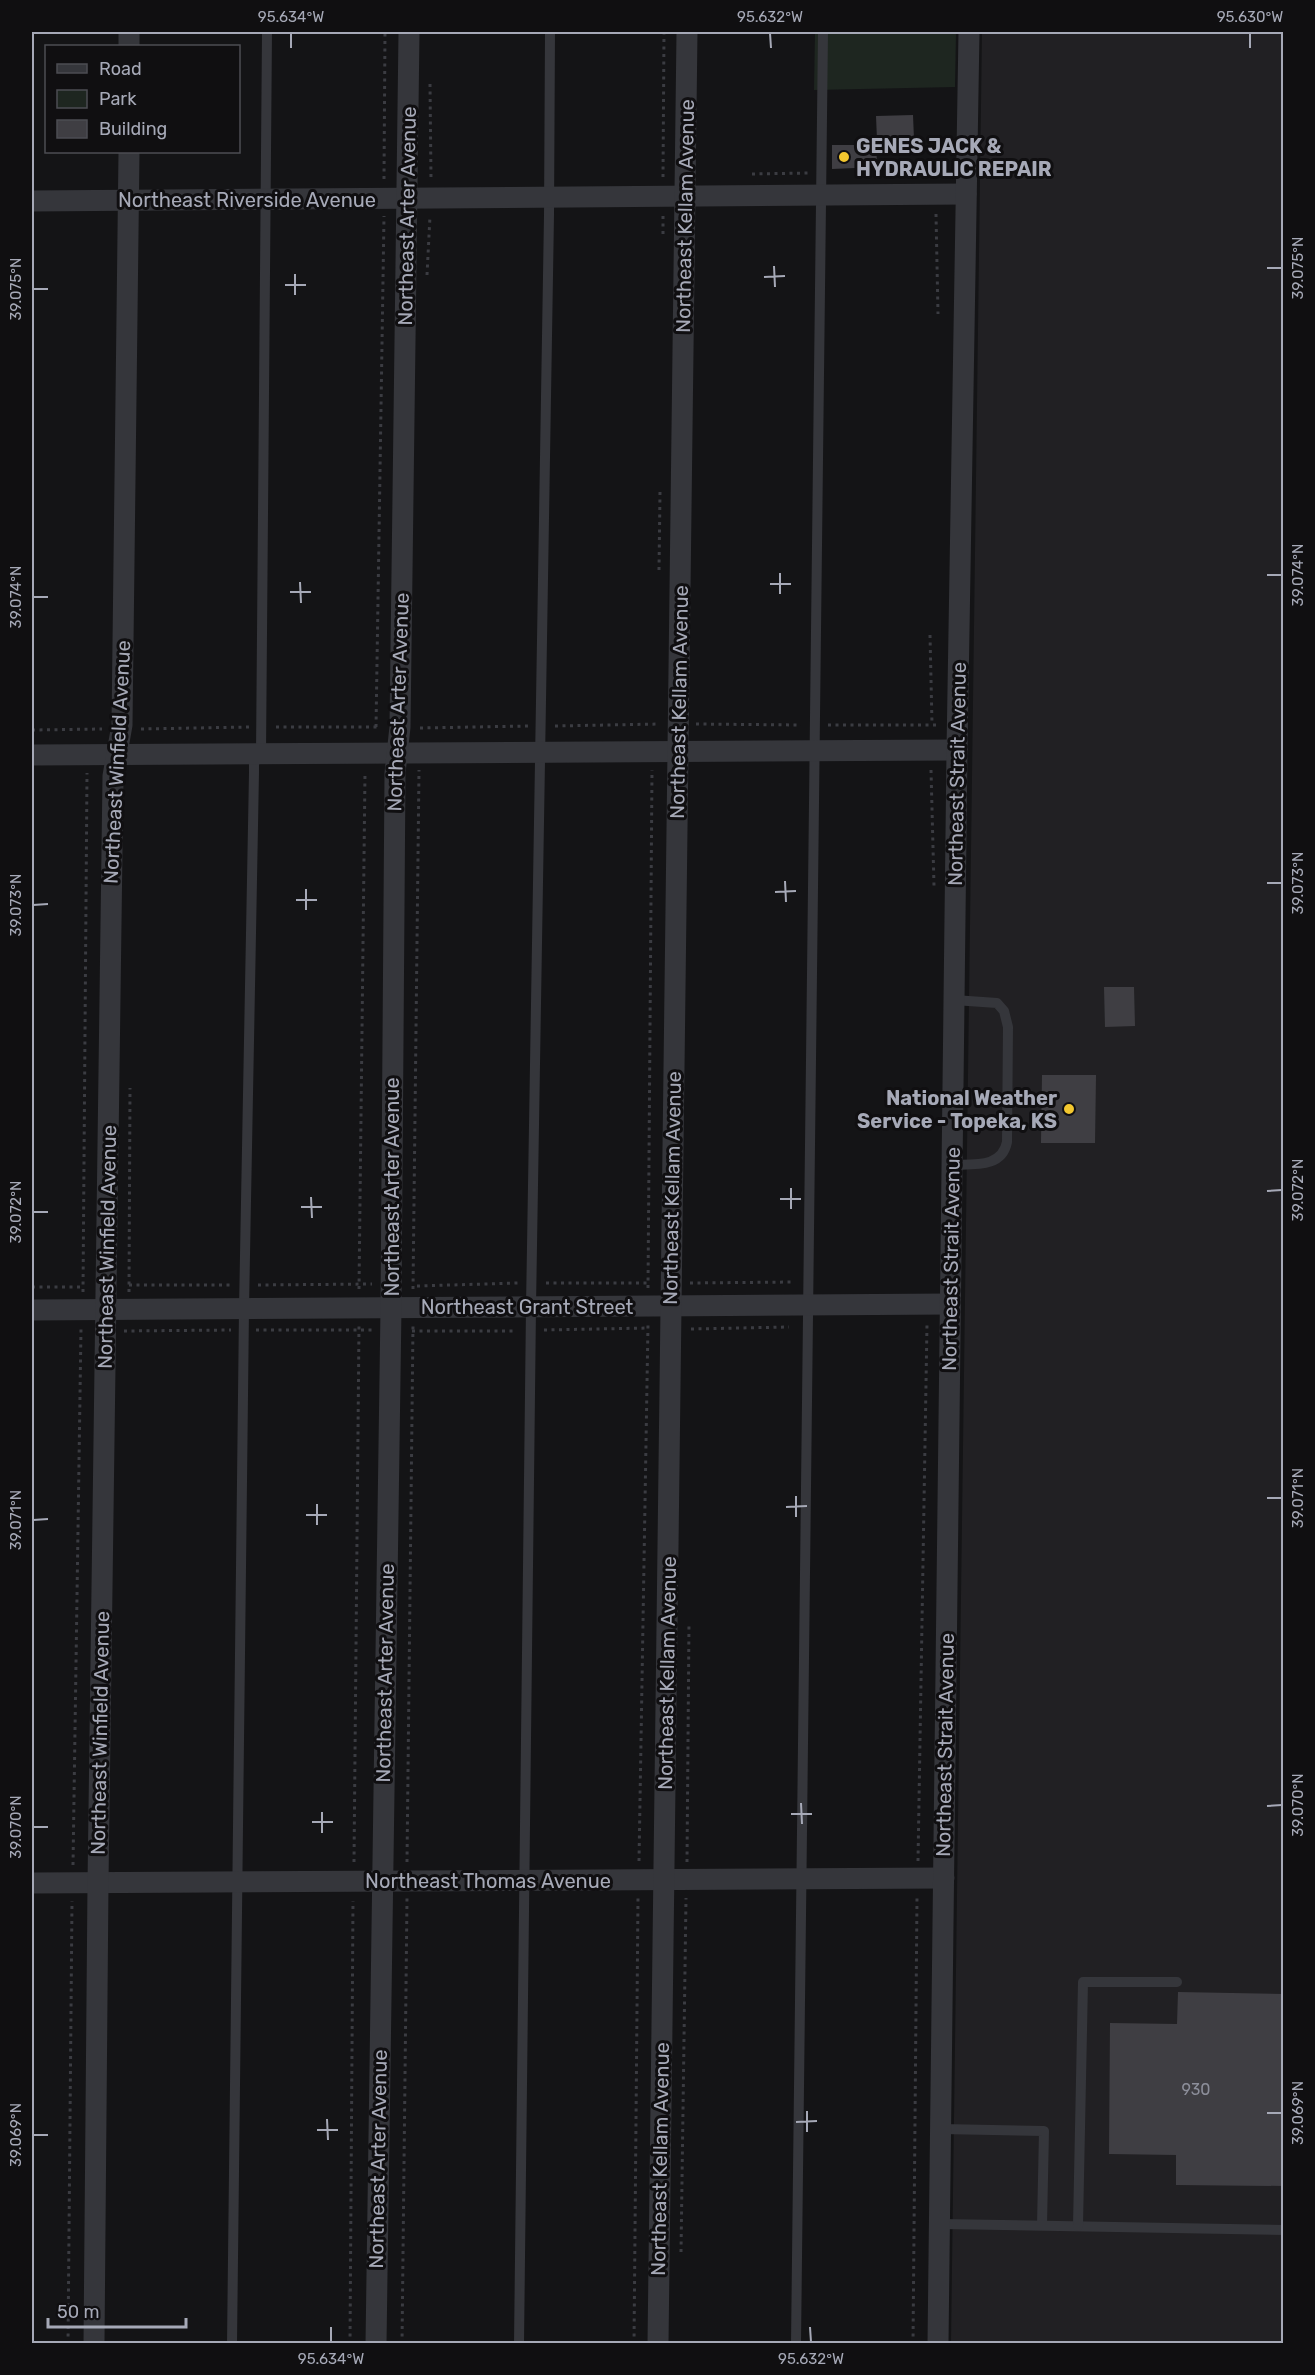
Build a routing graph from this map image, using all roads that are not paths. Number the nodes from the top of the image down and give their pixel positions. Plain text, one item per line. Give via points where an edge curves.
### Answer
1 (267, 32) edge
2 (409, 32) edge
3 (550, 32) edge
4 (687, 32) edge
5 (823, 32) edge
6 (969, 32) edge
7 (129, 153) edge
8 (966, 194) junction
9 (822, 196) junction
10 (685, 197) junction
11 (549, 198) junction
12 (407, 199) junction
13 (128, 200) junction
14 (265, 200) junction
15 (32, 201) edge
16 (957, 750) junction
17 (814, 751) junction
18 (540, 752) junction
19 (678, 752) junction
20 (397, 753) junction
21 (261, 754) junction
22 (32, 755) edge
23 (117, 755) junction
24 (954, 1000) junction
25 (952, 1165) junction
26 (950, 1304) junction
27 (671, 1306) junction
28 (531, 1307) junction
29 (391, 1308) junction
30 (244, 1309) junction
31 (32, 1310) edge
32 (117, 1310) junction
33 (809, 1316) junction
34 (944, 1878) junction
35 (803, 1880) junction
36 (526, 1881) junction
37 (664, 1881) junction
38 (381, 1882) junction
39 (32, 1883) edge
40 (98, 1883) junction
41 (238, 1883) junction
42 (1177, 1982) dead end
43 (941, 2129) junction
44 (940, 2224) junction
45 (1042, 2226) junction
46 (1078, 2226) junction
47 (1284, 2230) edge
48 (94, 2343) edge
49 (232, 2343) edge
50 (376, 2343) edge
51 (519, 2343) edge
52 (658, 2343) edge
53 (796, 2343) edge
54 (938, 2343) edge

1 - 14 lane
2 - 12 street, Northeast Arter Avenue
3 - 11 lane
4 - 10 street, Northeast Kellam Avenue
5 - 9 lane
6 - 8 street, Northeast Strait Avenue
7 - 13 street, Northeast Winfield Avenue
8 - 9 street, Northeast Riverside Avenue
8 - 16 street, Northeast Strait Avenue
9 - 10 street, Northeast Riverside Avenue
9 - 17 lane
10 - 11 street, Northeast Riverside Avenue
10 - 19 street, Northeast Kellam Avenue via 668,724
11 - 12 street, Northeast Riverside Avenue
11 - 18 lane
12 - 14 street, Northeast Riverside Avenue
12 - 20 street, Northeast Arter Avenue via 410,728
13 - 14 street, Northeast Riverside Avenue
13 - 15 street, Northeast Riverside Avenue
13 - 23 street, Northeast Winfield Avenue via 129,724
14 - 21 lane
16 - 17 street
16 - 24 street, Northeast Strait Avenue
17 - 19 street
17 - 33 lane
18 - 19 street
18 - 20 street
18 - 28 lane
19 - 27 street, Northeast Kellam Avenue
20 - 21 street
20 - 29 street, Northeast Arter Avenue
21 - 23 street
21 - 30 lane via 254,763
22 - 23 street
23 - 32 street, Northeast Winfield Avenue via 112,776 107,1286
24 - 25 street, Northeast Strait Avenue
24 - 25 lane via 997,1003 1005,1011 1008,1142 1005,1151 988,1163
25 - 26 street, Northeast Strait Avenue
26 - 33 street, Northeast Grant Street
26 - 34 street, Northeast Strait Avenue
27 - 28 street, Northeast Grant Street
27 - 33 street, Northeast Grant Street
27 - 37 street, Northeast Kellam Avenue via 681,1328
28 - 29 street, Northeast Grant Street
28 - 36 lane
29 - 30 street, Northeast Grant Street
29 - 38 street, Northeast Arter Avenue
30 - 32 street, Northeast Grant Street
30 - 41 lane
31 - 32 street, Northeast Grant Street
32 - 40 street, Northeast Winfield Avenue
33 - 35 lane
34 - 35 street, Northeast Thomas Avenue
34 - 43 street, Northeast Strait Avenue
35 - 37 street, Northeast Thomas Avenue
35 - 53 lane
36 - 37 street, Northeast Thomas Avenue
36 - 38 street, Northeast Thomas Avenue
36 - 51 lane
37 - 52 street, Northeast Kellam Avenue
38 - 41 street, Northeast Thomas Avenue
38 - 50 street, Northeast Arter Avenue
39 - 40 street, Northeast Thomas Avenue
40 - 41 street, Northeast Thomas Avenue
40 - 48 street, Northeast Winfield Avenue
41 - 49 lane
42 - 46 lane via 1083,1982
43 - 44 street, Northeast Strait Avenue
43 - 45 lane via 1044,2131
44 - 45 lane
44 - 54 street, Northeast Strait Avenue
45 - 46 lane
46 - 47 lane

